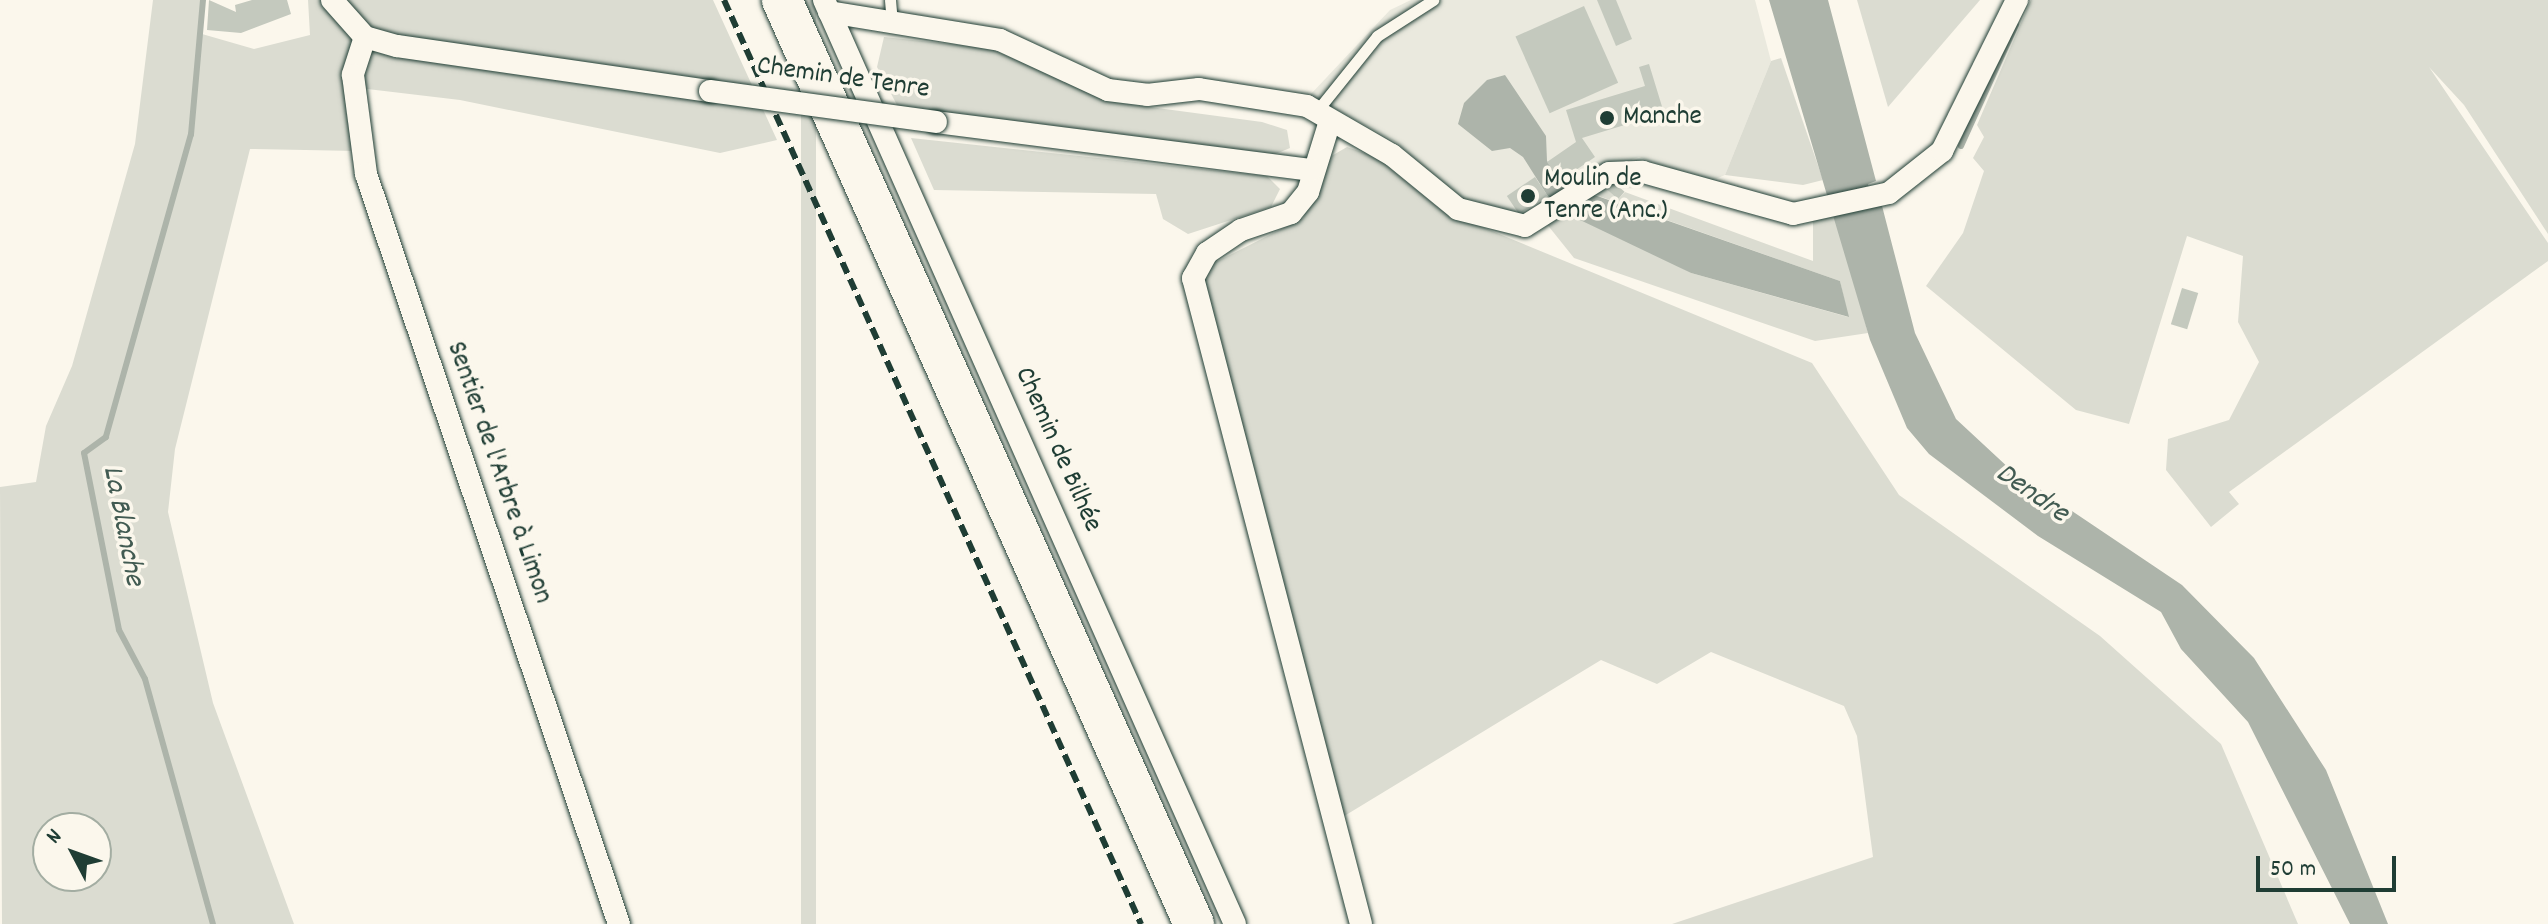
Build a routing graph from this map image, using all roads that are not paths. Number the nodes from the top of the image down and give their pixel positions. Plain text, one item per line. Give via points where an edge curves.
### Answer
1 (332, 0) edge
2 (782, 0) edge
3 (1433, 0) edge
4 (2017, 0) edge
5 (827, 6) edge
6 (891, 10) edge
7 (365, 37) junction
8 (1323, 116) junction
9 (1311, 170) junction
10 (619, 924) edge
11 (1194, 924) edge
12 (1235, 924) edge
13 (1361, 924) edge

1 - 7 street
2 - 11 highway
3 - 8 lane via 1377,36
4 - 8 street via 1942,151 1879,195 1793,214 1643,172 1609,173 1525,226 1490,222 1458,209 1392,155
5 - 6 street
5 - 12 street, Chemin de Bilhée
6 - 8 street via 1000,40 1108,90 1147,95 1199,89
7 - 9 street, Chemin de Tenre, bridge via 710,91
7 - 10 street, Sentier de l'Arbre à Limon via 353,75 366,174
8 - 9 street
9 - 13 street via 1308,192 1291,213 1241,230 1207,253 1193,278

